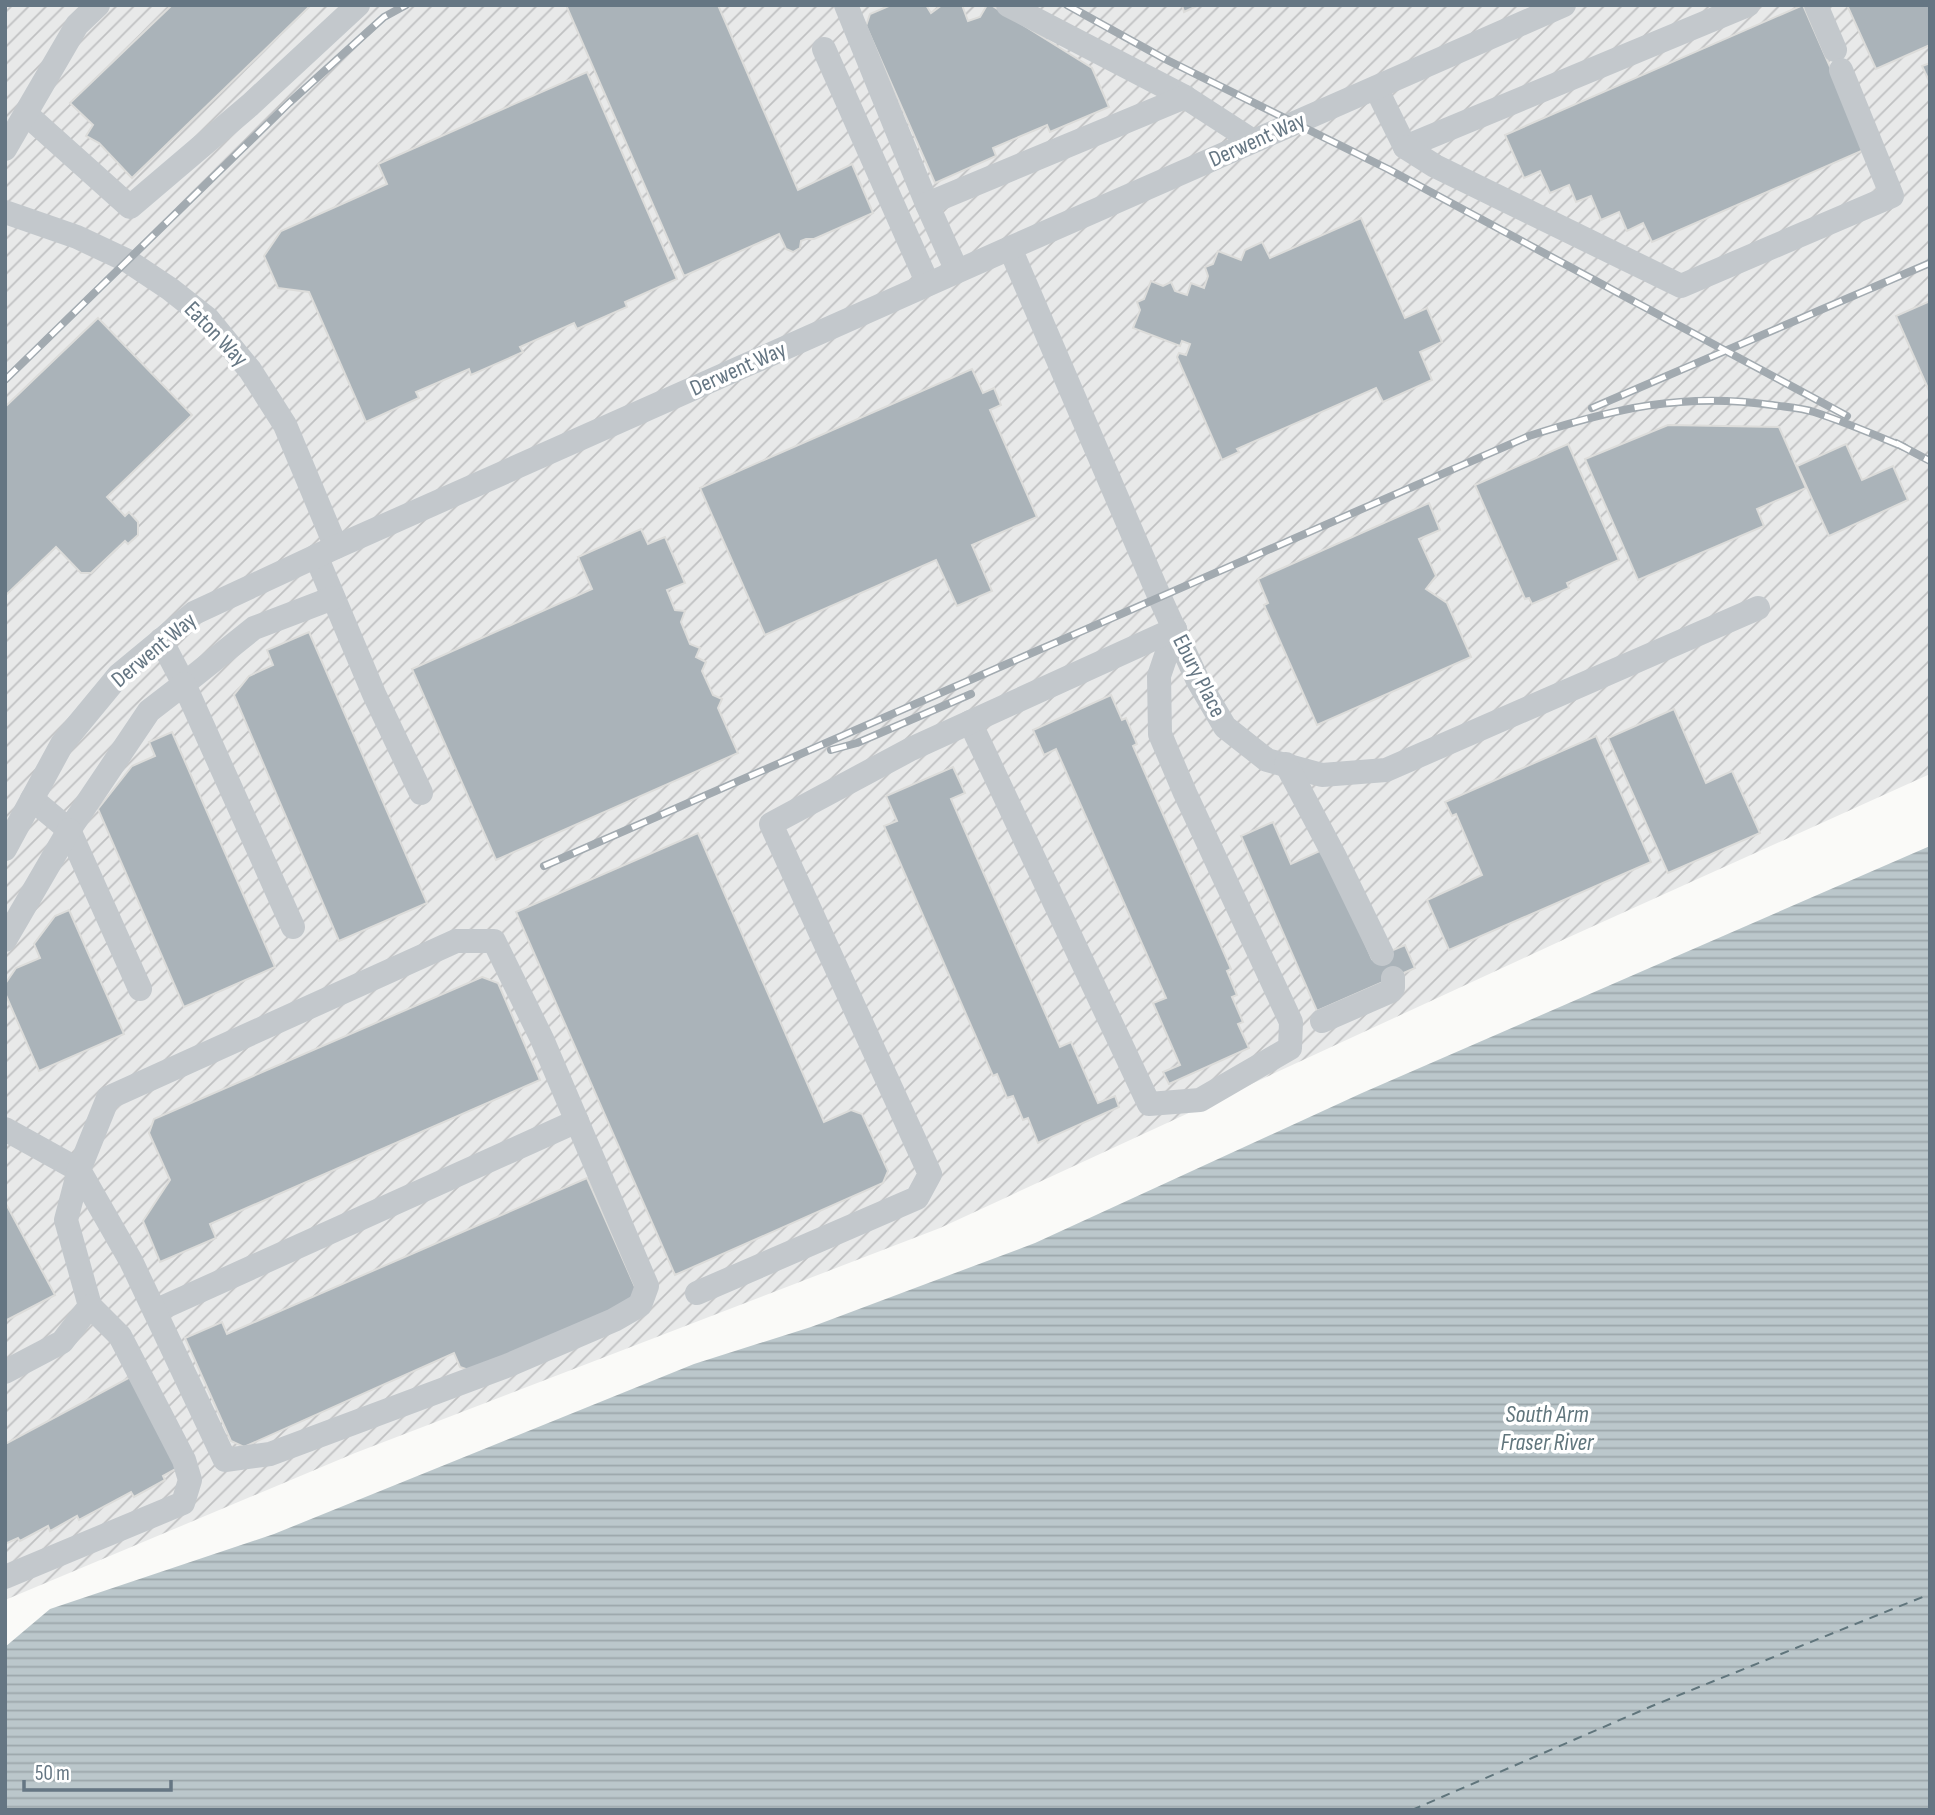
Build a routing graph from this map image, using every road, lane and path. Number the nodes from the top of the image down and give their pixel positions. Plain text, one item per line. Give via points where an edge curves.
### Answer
1 (98, 5) edge
2 (358, 5) edge
3 (846, 5) edge
4 (1008, 5) edge
5 (1564, 5) edge
6 (1748, 5) edge
7 (1816, 5) edge
8 (824, 49) dead end
9 (1376, 88) junction
10 (1185, 97) junction
11 (26, 114) junction
12 (1253, 141) junction
13 (6, 147) edge
14 (1405, 147) junction
15 (927, 204) junction
16 (5, 212) edge
17 (1010, 248) junction
18 (957, 271) junction
19 (928, 284) junction
20 (326, 552) junction
21 (333, 598) junction
22 (1758, 608) dead end
23 (1175, 629) junction
24 (161, 640) junction
25 (184, 684) junction
26 (970, 722) junction
27 (1286, 764) junction
28 (421, 793) dead end
29 (32, 799) junction
30 (69, 830) junction
31 (5, 849) edge
32 (293, 928) dead end
33 (5, 940) edge
34 (1382, 954) dead end
35 (1392, 978) dead end
36 (140, 989) dead end
37 (1322, 1021) dead end
38 (577, 1121) junction
39 (5, 1129) edge
40 (79, 1170) junction
41 (697, 1293) dead end
42 (90, 1306) junction
43 (155, 1311) junction
44 (5, 1372) edge
45 (5, 1577) edge

1 - 11 street via 77,25
2 - 11 street via 130,207
3 - 15 street
4 - 10 street
5 - 9 street, Derwent Way
6 - 14 street
7 - 14 street via 1892,197 1681,286
8 - 19 street
9 - 12 street, Derwent Way
9 - 14 street
10 - 12 street
10 - 15 street
11 - 13 street
12 - 17 street, Derwent Way
15 - 18 street
16 - 20 street, Eaton Way via 128,261 208,319 250,370 285,425
17 - 18 street, Derwent Way
17 - 23 street, Ebury Place
18 - 19 street, Derwent Way
19 - 20 street, Derwent Way
20 - 21 street, Eaton Way
20 - 24 street, Derwent Way via 194,613
21 - 25 street via 254,628
21 - 28 street, Eaton Way
22 - 27 street, Ebury Place via 1386,770 1322,775
23 - 26 street
23 - 26 street via 1159,676 1160,734 1291,1022 1290,1048 1200,1100 1149,1104
23 - 27 street, Ebury Place via 1225,727 1267,760
24 - 25 street
24 - 29 street, Derwent Way via 119,675 78,724
25 - 30 street via 149,711
25 - 32 street
26 - 41 street via 771,824 930,1174 918,1198
27 - 34 street
29 - 30 street
29 - 31 street, Derwent Way
30 - 33 street
30 - 36 street
35 - 37 street via 1391,991
38 - 40 street via 494,940 456,941 108,1098
38 - 43 street
38 - 43 street via 647,1286 640,1305 614,1321 270,1454 225,1460
39 - 40 street
40 - 42 street via 66,1220
40 - 43 street
42 - 44 street via 62,1342
42 - 45 street via 120,1336 184,1460 190,1480 183,1503

